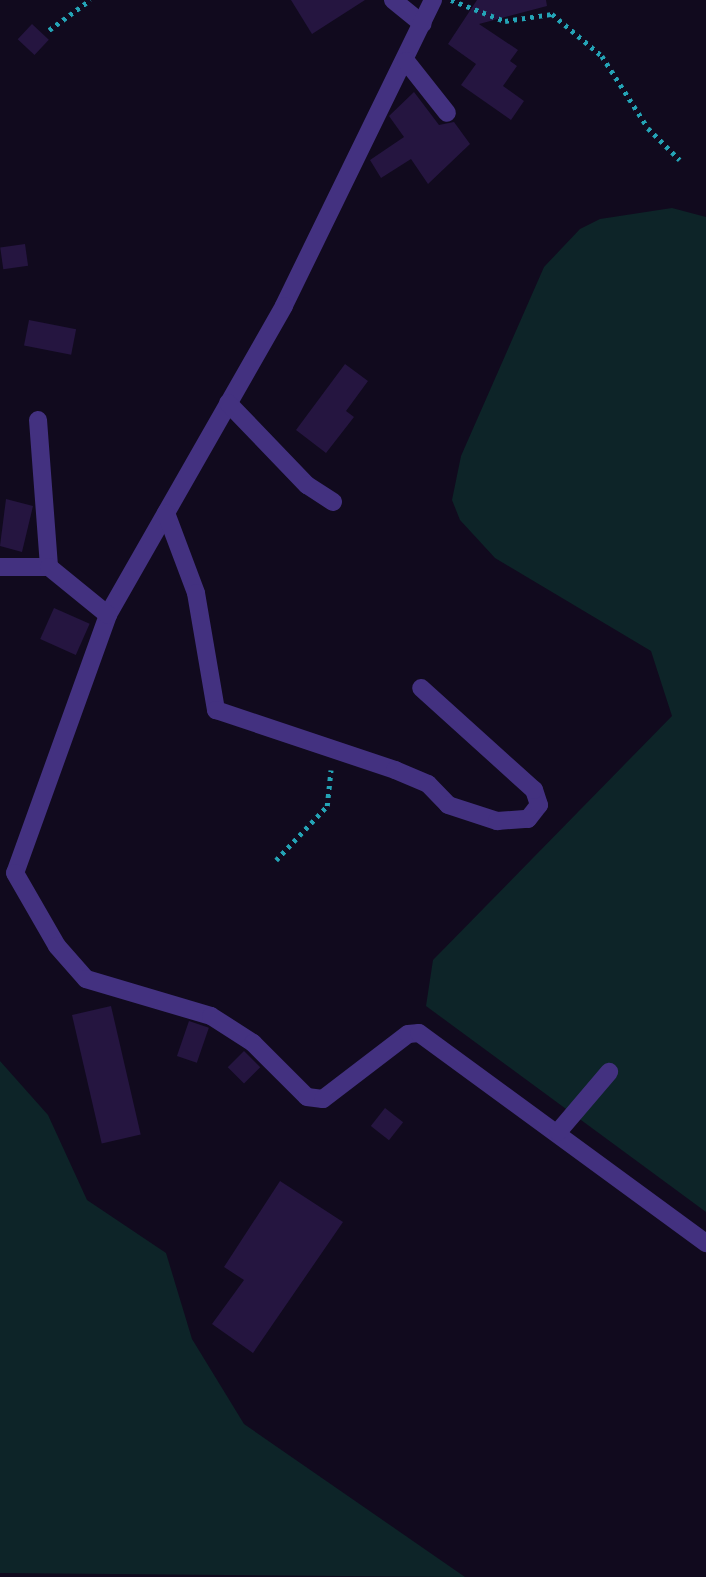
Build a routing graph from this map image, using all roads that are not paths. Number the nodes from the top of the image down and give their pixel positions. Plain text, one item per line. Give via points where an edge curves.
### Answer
1 (393, 0) edge
2 (433, 0) edge
3 (422, 24) junction
4 (407, 61) junction
5 (447, 113) dead end
6 (228, 403) junction
7 (38, 420) dead end
8 (333, 502) dead end
9 (166, 513) junction
10 (0, 567) edge
11 (49, 567) junction
12 (108, 615) junction
13 (421, 688) dead end
14 (609, 1072) dead end
15 (558, 1132) junction
16 (706, 1243) edge

1 - 3 street
2 - 3 street
3 - 4 street
4 - 5 street
4 - 6 street via 284,306
6 - 8 street via 307,485
6 - 9 street
7 - 11 street
9 - 12 street
9 - 13 street via 196,593 216,710 395,770 428,784 448,805 497,821 528,819 540,805 534,790
10 - 11 street
11 - 12 street
12 - 15 street via 16,861 15,873 69,961 86,979 110,989 211,1016 253,1043 307,1097 323,1099 408,1034 419,1033
14 - 15 street
15 - 16 street

